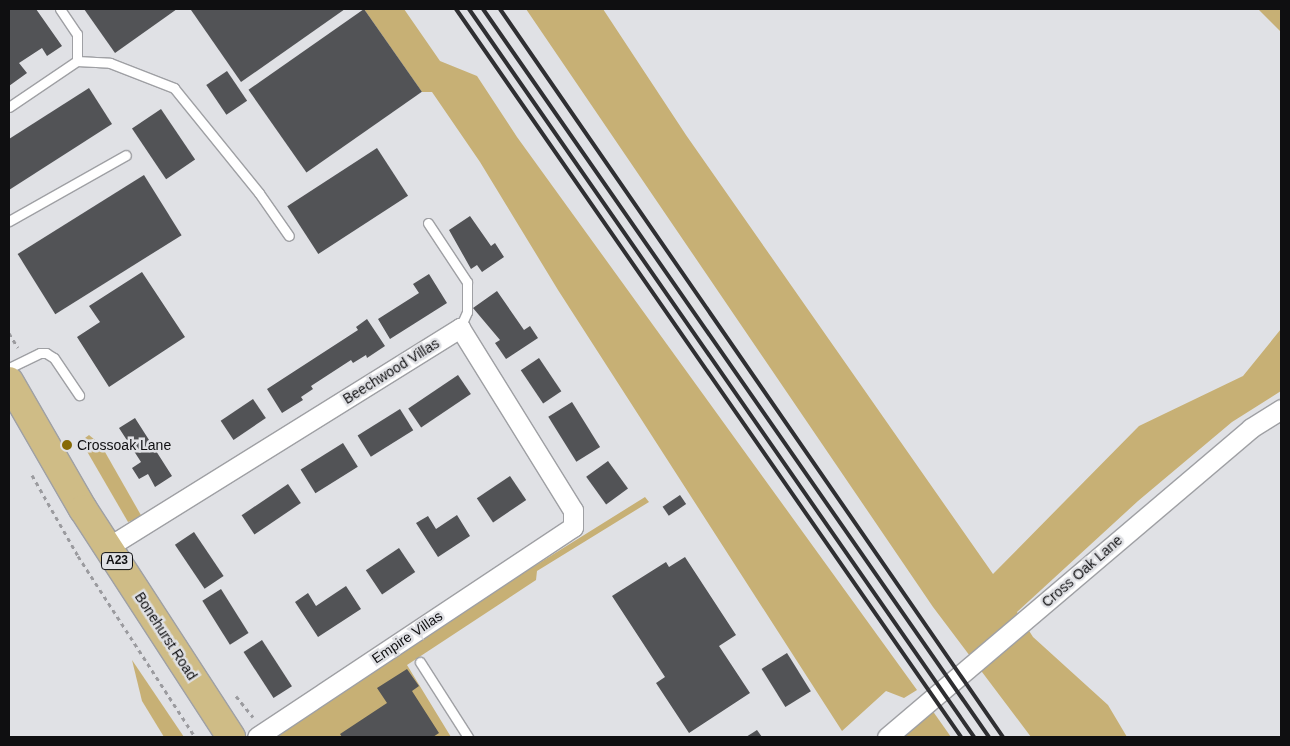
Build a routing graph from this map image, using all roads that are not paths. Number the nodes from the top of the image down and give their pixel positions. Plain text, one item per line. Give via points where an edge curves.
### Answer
1 (60, 9) edge
2 (77, 61) junction
3 (9, 107) edge
4 (126, 155) dead end
5 (9, 220) edge
6 (428, 223) dead end
7 (289, 236) dead end
8 (460, 328) junction
9 (9, 368) edge
10 (9, 381) edge
11 (79, 394) dead end
12 (1281, 410) edge
13 (108, 547) junction
14 (420, 662) dead end
15 (231, 737) edge
16 (257, 737) edge
17 (468, 737) edge
18 (887, 737) edge

1 - 2 lane via 77,34
2 - 3 lane
2 - 7 lane via 110,63 174,88 259,193
4 - 5 lane
6 - 8 lane via 467,282 469,296
8 - 13 street, Beechwood Villas
8 - 16 street, Empire Villas via 573,510 573,527
9 - 11 lane via 46,353 54,358
10 - 13 main road, Bonehurst Road / A23
12 - 18 street, Cross Oak Lane via 1251,428
13 - 15 main road, Bonehurst Road / A23
14 - 17 lane

